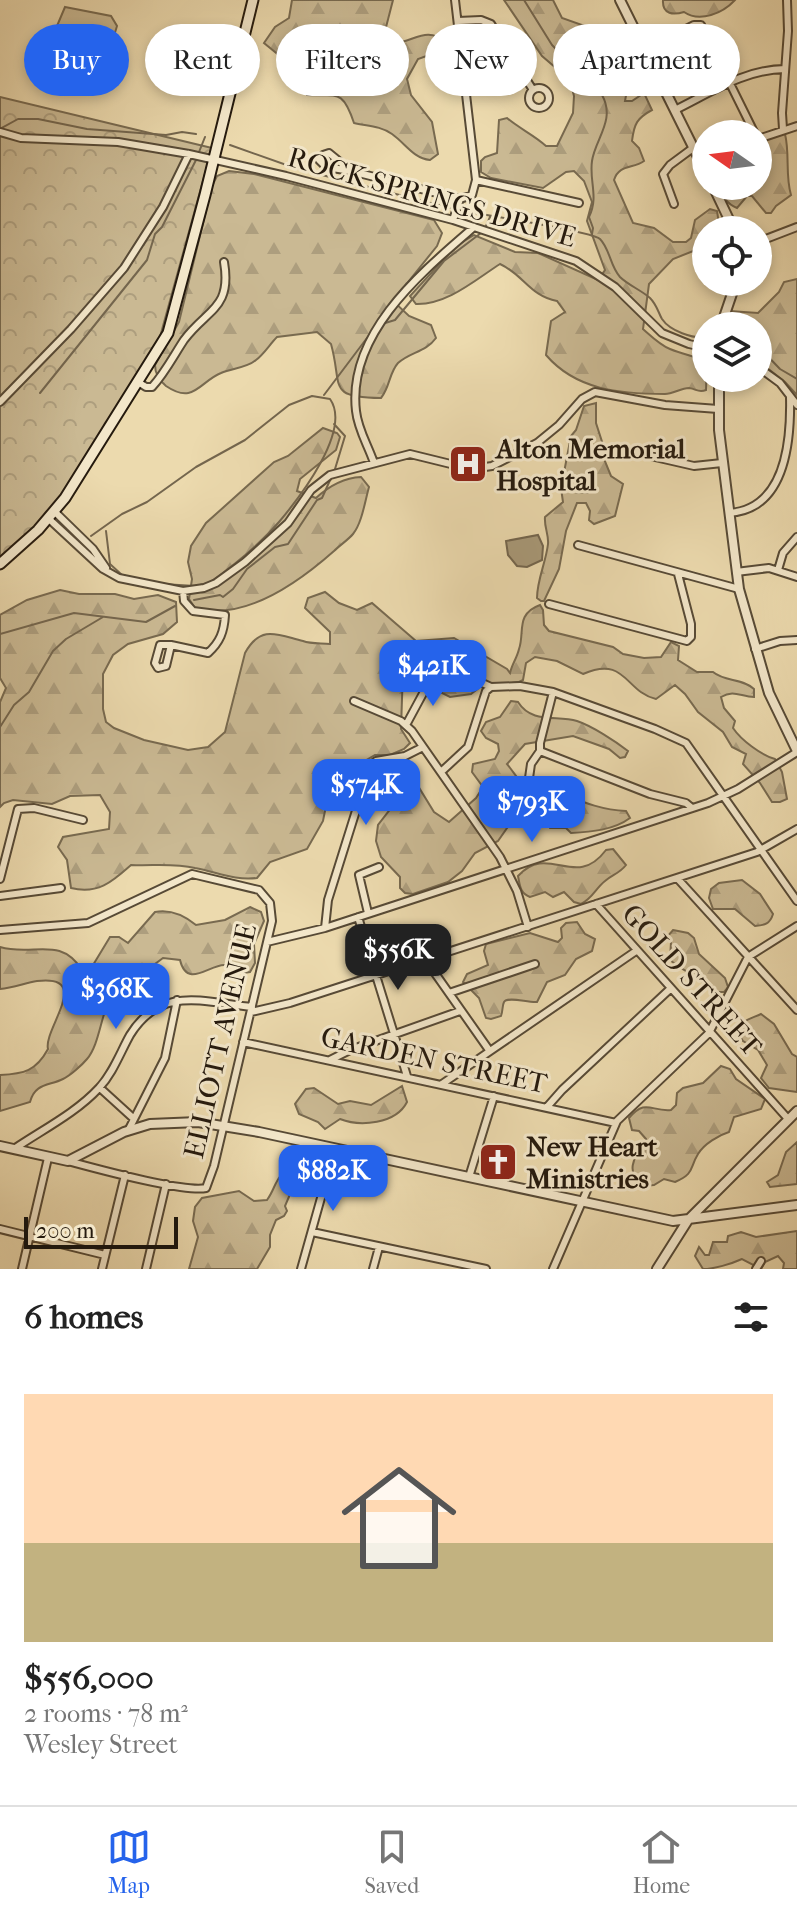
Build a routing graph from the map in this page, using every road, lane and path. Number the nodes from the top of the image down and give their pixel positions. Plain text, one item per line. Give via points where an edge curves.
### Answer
1 (253, 0) edge
2 (455, 0) edge
3 (620, 0) edge
4 (787, 0) edge
5 (458, 21) junction
6 (491, 24) edge
7 (632, 24) edge
8 (785, 69) junction
9 (740, 79) edge
10 (668, 96) edge
11 (703, 96) edge
12 (736, 96) edge
13 (675, 110) junction
14 (748, 120) edge
15 (797, 126) edge
16 (783, 129) junction
17 (0, 132) edge
18 (772, 133) edge
19 (692, 146) edge
20 (692, 149) edge
21 (189, 154) junction
22 (214, 160) junction
23 (351, 171) junction
24 (476, 180) junction
25 (460, 199) junction
26 (579, 203) dead end
27 (674, 204) dead end
28 (453, 220) junction
29 (474, 227) junction
30 (797, 227) edge
31 (772, 237) edge
32 (224, 262) dead end
33 (692, 345) edge
34 (772, 377) edge
35 (138, 382) junction
36 (719, 392) edge
37 (3, 394) edge
38 (790, 397) junction
39 (0, 402) edge
40 (797, 405) edge
41 (718, 409) junction
42 (633, 452) dead end
43 (374, 463) junction
44 (722, 463) junction
45 (729, 513) junction
46 (52, 516) junction
47 (797, 537) edge
48 (578, 545) dead end
49 (0, 564) edge
50 (778, 570) junction
51 (736, 572) junction
52 (678, 574) junction
53 (797, 577) edge
54 (739, 589) junction
55 (183, 591) junction
56 (549, 604) dead end
57 (797, 640) edge
58 (171, 645) dead end
59 (755, 649) junction
60 (491, 687) junction
61 (553, 692) junction
62 (354, 701) dead end
63 (406, 725) junction
64 (423, 747) junction
65 (540, 751) junction
66 (797, 752) edge
67 (441, 772) junction
68 (528, 785) dead end
69 (724, 796) junction
70 (692, 808) junction
71 (83, 820) dead end
72 (797, 829) edge
73 (761, 850) junction
74 (379, 867) dead end
75 (506, 868) junction
76 (677, 878) junction
77 (0, 879) edge
78 (61, 888) dead end
79 (0, 896) edge
80 (797, 901) edge
81 (596, 904) junction
82 (368, 913) junction
83 (358, 917) junction
84 (797, 926) edge
85 (528, 927) junction
86 (325, 928) junction
87 (0, 930) edge
88 (267, 942) junction
89 (636, 951) junction
90 (748, 957) junction
91 (425, 959) junction
92 (535, 964) dead end
93 (377, 975) junction
94 (670, 989) junction
95 (449, 993) junction
96 (177, 1000) junction
97 (251, 1009) junction
98 (797, 1010) edge
99 (460, 1011) junction
100 (709, 1033) junction
101 (396, 1035) junction
102 (243, 1042) junction
103 (489, 1050) junction
104 (330, 1060) junction
105 (407, 1076) junction
106 (442, 1084) junction
107 (100, 1088) junction
108 (494, 1096) junction
109 (547, 1107) junction
110 (797, 1111) edge
111 (133, 1118) junction
112 (789, 1120) junction
113 (616, 1123) junction
114 (224, 1125) junction
115 (129, 1129) junction
116 (0, 1146) edge
117 (335, 1148) junction
118 (14, 1149) junction
119 (48, 1158) junction
120 (68, 1161) junction
121 (125, 1175) junction
122 (469, 1177) junction
123 (166, 1184) junction
124 (583, 1202) junction
125 (797, 1205) edge
126 (688, 1220) junction
127 (0, 1229) edge
128 (312, 1232) junction
129 (29, 1236) junction
130 (379, 1247) junction
131 (105, 1255) junction
132 (761, 1261) dead end
133 (448, 1265) edge
134 (22, 1269) edge
135 (102, 1269) edge
136 (146, 1269) edge
137 (301, 1269) edge
138 (373, 1269) edge
139 (486, 1269) edge
140 (553, 1269) edge
141 (657, 1269) edge
142 (756, 1269) edge

1 - 22 main road
2 - 5 street
3 - 7 street
4 - 8 street
5 - 6 street
5 - 24 street
8 - 9 street
8 - 16 street
10 - 13 street
11 - 13 street
12 - 14 street
13 - 19 street
15 - 16 street
16 - 18 street
17 - 21 street, ROCK SPRINGS DRIVE
20 - 27 street via 664,172
21 - 22 street, ROCK SPRINGS DRIVE
21 - 37 street via 158,217 124,268 71,329
22 - 28 street, ROCK SPRINGS DRIVE
22 - 35 main road via 170,328
23 - 23 street via 329,153 319,160 326,167
23 - 25 street
24 - 25 street via 472,195
24 - 26 street
25 - 28 street
28 - 29 street, ROCK SPRINGS DRIVE
29 - 33 street, ROCK SPRINGS DRIVE via 586,266 662,333
29 - 43 street via 412,284 370,343 355,401
30 - 31 street
32 - 35 street via 226,289 218,305 189,334 152,387
34 - 38 street
35 - 46 main road
36 - 41 street
37 - 39 street
38 - 40 street
38 - 45 street via 791,433 781,471 757,503
41 - 43 street via 595,392 537,443 492,466 471,469 410,454
41 - 44 street
42 - 44 street via 694,466
43 - 55 street via 320,481 288,523 231,573 204,588
44 - 45 street
45 - 51 street
46 - 49 main road
46 - 55 street via 108,571 130,582
47 - 50 street via 783,553
48 - 52 street
50 - 51 street
50 - 53 street
51 - 54 street
52 - 54 street
52 - 56 street via 691,624 689,640
54 - 59 street
55 - 58 street via 193,611 225,615 221,637 208,653
57 - 59 street
59 - 66 street
60 - 61 street
60 - 63 street via 432,660 430,678
60 - 67 street via 468,747
61 - 65 street
61 - 69 street via 681,740
62 - 63 street
63 - 64 street
64 - 67 street
64 - 86 street via 370,766 328,900
65 - 68 street via 531,764
65 - 70 street
66 - 69 street
67 - 75 street
69 - 70 street
69 - 73 street
70 - 75 street
71 - 77 street via 20,808
72 - 73 street
73 - 76 street
73 - 80 street
74 - 82 street via 359,875
75 - 82 street
75 - 85 street
76 - 81 street
76 - 90 street
78 - 79 street
81 - 85 street
81 - 89 street, GOLD STREET
82 - 83 street
83 - 86 street
83 - 93 street
84 - 90 street
85 - 91 street
86 - 88 street
87 - 88 street, ELLIOTT AVENUE via 88,923 192,874 262,891 273,915
88 - 97 street, ELLIOTT AVENUE
89 - 94 street, GOLD STREET
89 - 103 street
90 - 98 street
90 - 100 street
91 - 93 street
91 - 95 street
92 - 95 street
93 - 97 street via 268,1010
93 - 101 street
94 - 100 street, GOLD STREET
94 - 109 street
95 - 99 street
96 - 97 street
96 - 107 street via 146,1015
96 - 111 street via 165,1058
97 - 102 street, ELLIOTT AVENUE
99 - 101 street
99 - 103 street
100 - 112 street, GOLD STREET
100 - 113 street
101 - 104 street
101 - 105 street
102 - 104 street, GARDEN STREET
102 - 114 street, ELLIOTT AVENUE
103 - 106 street
104 - 105 street, GARDEN STREET
105 - 106 street, GARDEN STREET
106 - 108 street, GARDEN STREET
107 - 111 street
107 - 118 street
108 - 109 street, GARDEN STREET
108 - 122 street
109 - 113 street, GARDEN STREET
110 - 112 street
111 - 115 street
112 - 126 street
113 - 124 street
114 - 115 street via 173,1121
114 - 117 street
114 - 123 street, ELLIOTT AVENUE via 204,1189
115 - 120 street
116 - 118 street
117 - 122 street
117 - 128 street
118 - 119 street
119 - 120 street
119 - 129 street
120 - 121 street
121 - 123 street
121 - 131 street
122 - 124 street
123 - 136 street
124 - 126 street
124 - 140 street
125 - 126 street
126 - 141 street
127 - 129 street
128 - 130 street
128 - 137 street
129 - 131 street
129 - 134 street
130 - 133 street
130 - 138 street
131 - 135 street
132 - 142 street
133 - 139 street

